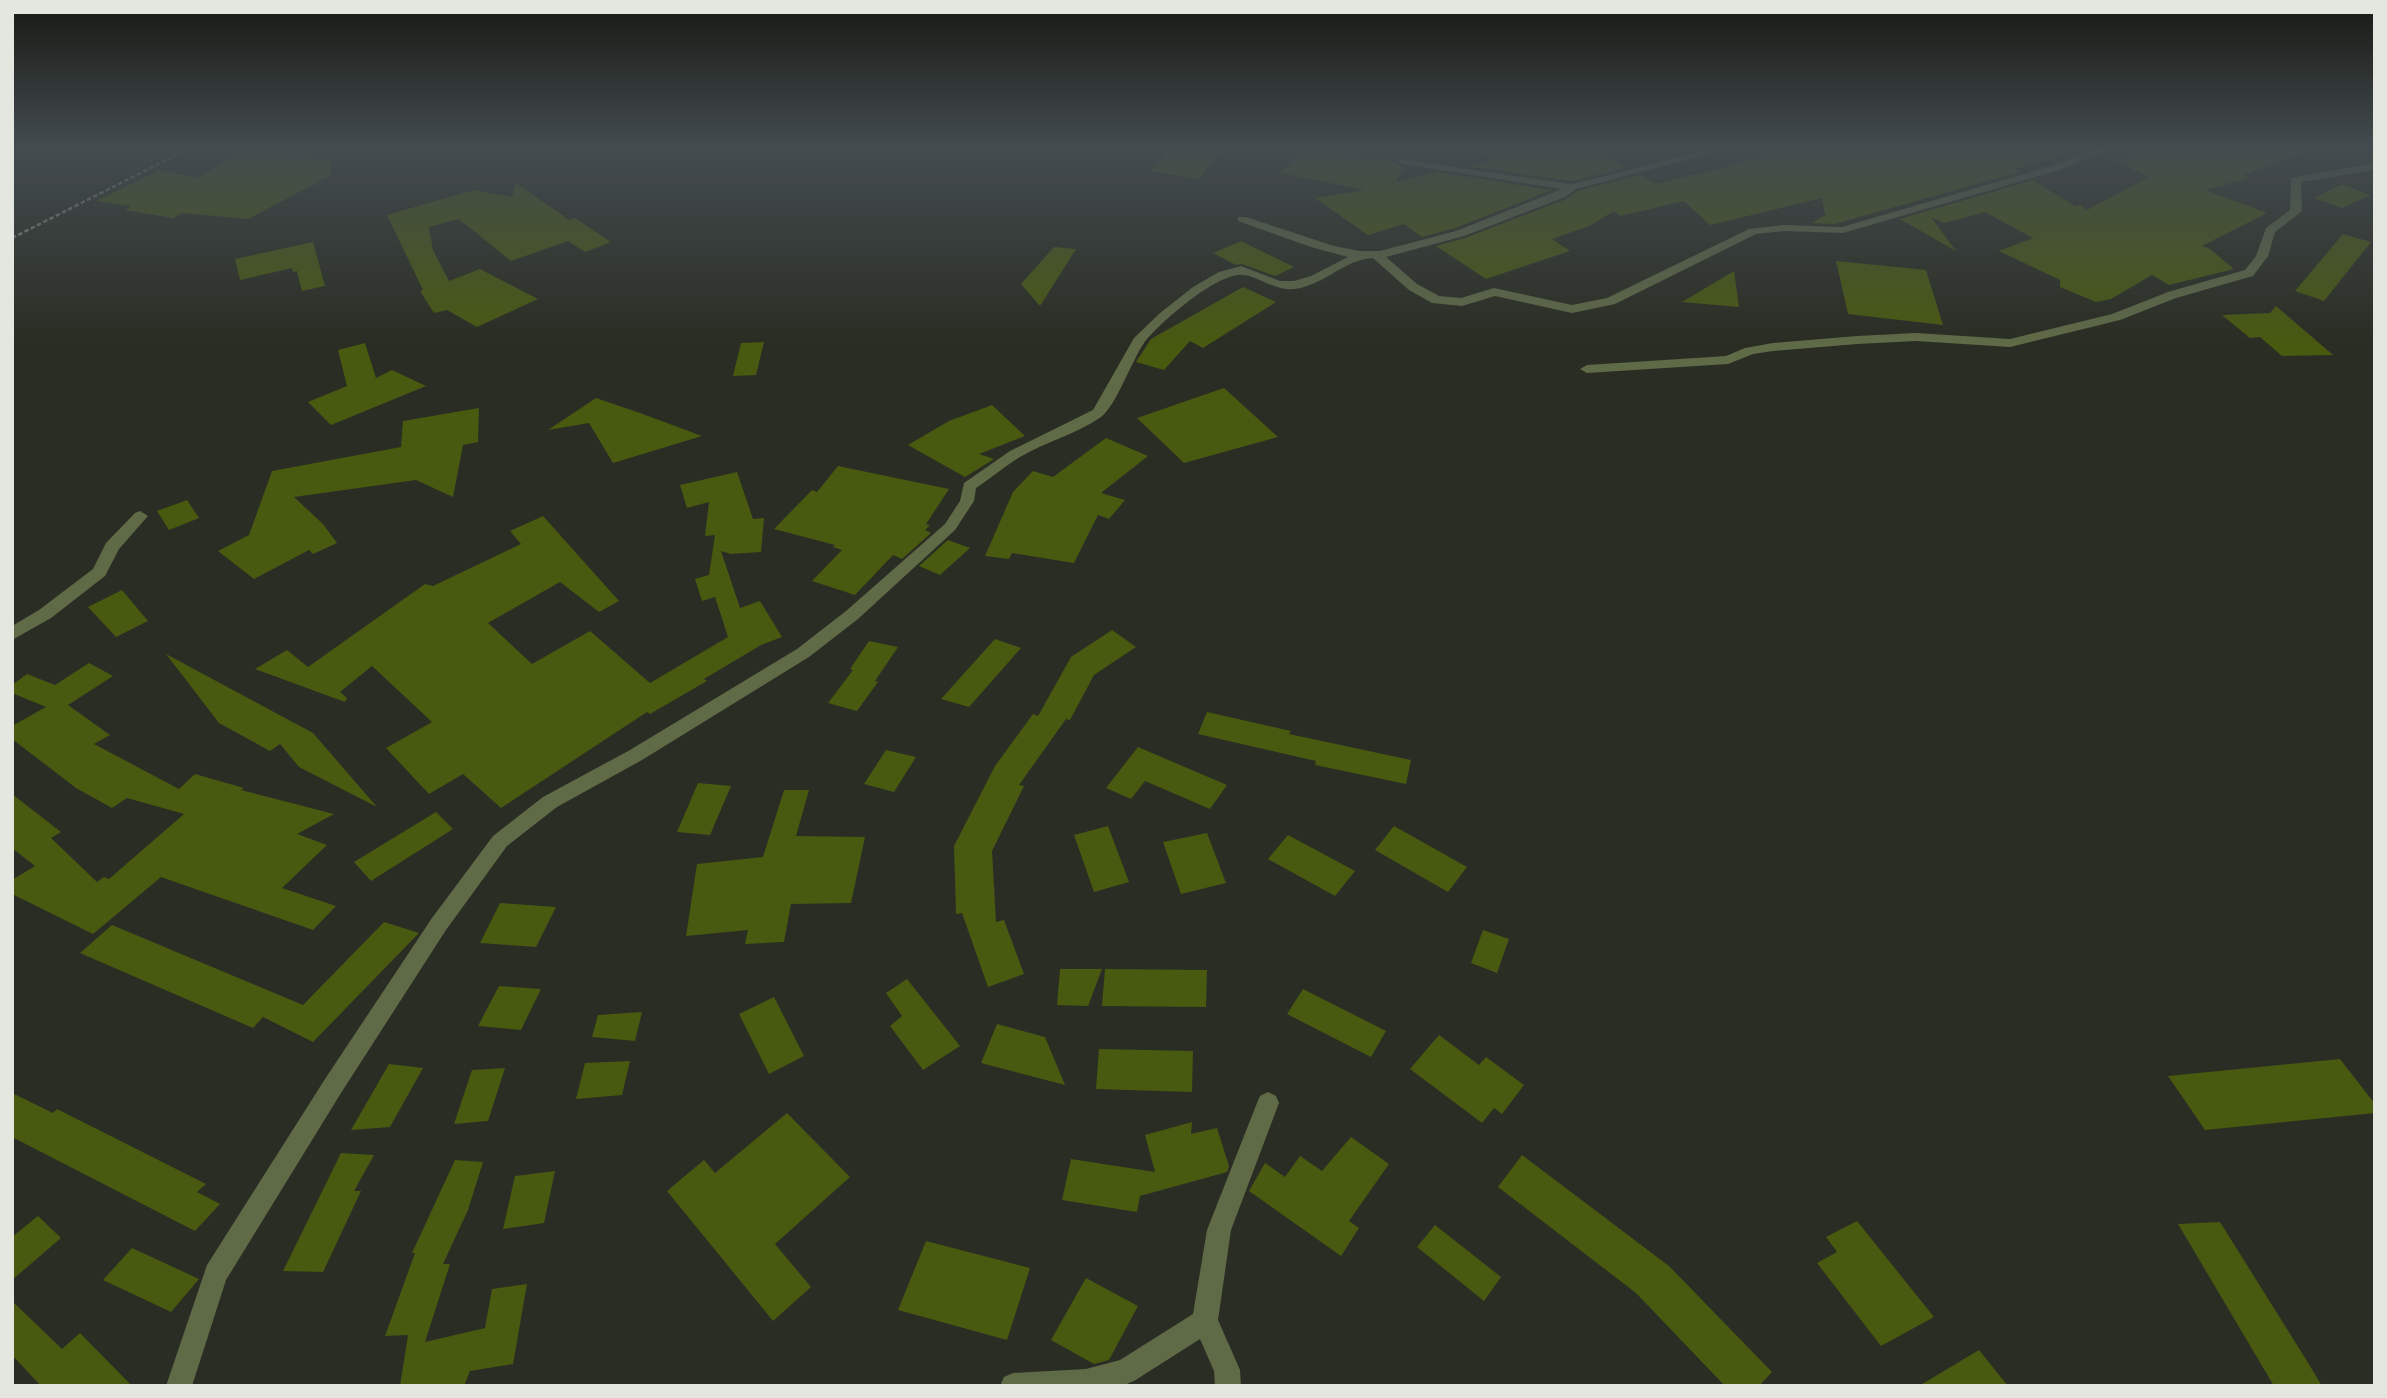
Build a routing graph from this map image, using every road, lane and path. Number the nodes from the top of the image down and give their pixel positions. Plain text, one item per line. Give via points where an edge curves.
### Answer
1 (56, 215) edge
2 (1505, 215) edge
3 (1894, 215) edge
4 (2289, 215) edge
5 (1242, 219) dead end
6 (12, 237) edge
7 (1368, 255) junction
8 (1587, 369) dead end
9 (140, 516) dead end
10 (12, 634) edge
11 (1268, 1103) dead end
12 (1205, 1321) junction
13 (179, 1386) edge
14 (1013, 1386) edge
15 (1228, 1386) edge

1 - 6 path
2 - 7 street via 1434,241
3 - 7 street via 1843,230 1753,231 1611,300 1572,309 1494,292 1462,302 1436,300
4 - 8 street via 2270,230 2262,256 2249,272 2116,317 2010,343 1916,337 1857,340 1773,347 1728,360
5 - 7 street
7 - 13 street via 1295,285 1278,285 1241,270 1197,290 1139,341 1098,413 1015,454 968,486 967,501 950,527 852,615 803,653 550,802 500,841 431,935 216,1274
9 - 10 street via 112,547 99,572
11 - 12 street via 1219,1230
12 - 14 street via 1125,1372 1086,1382
12 - 15 street via 1227,1370

